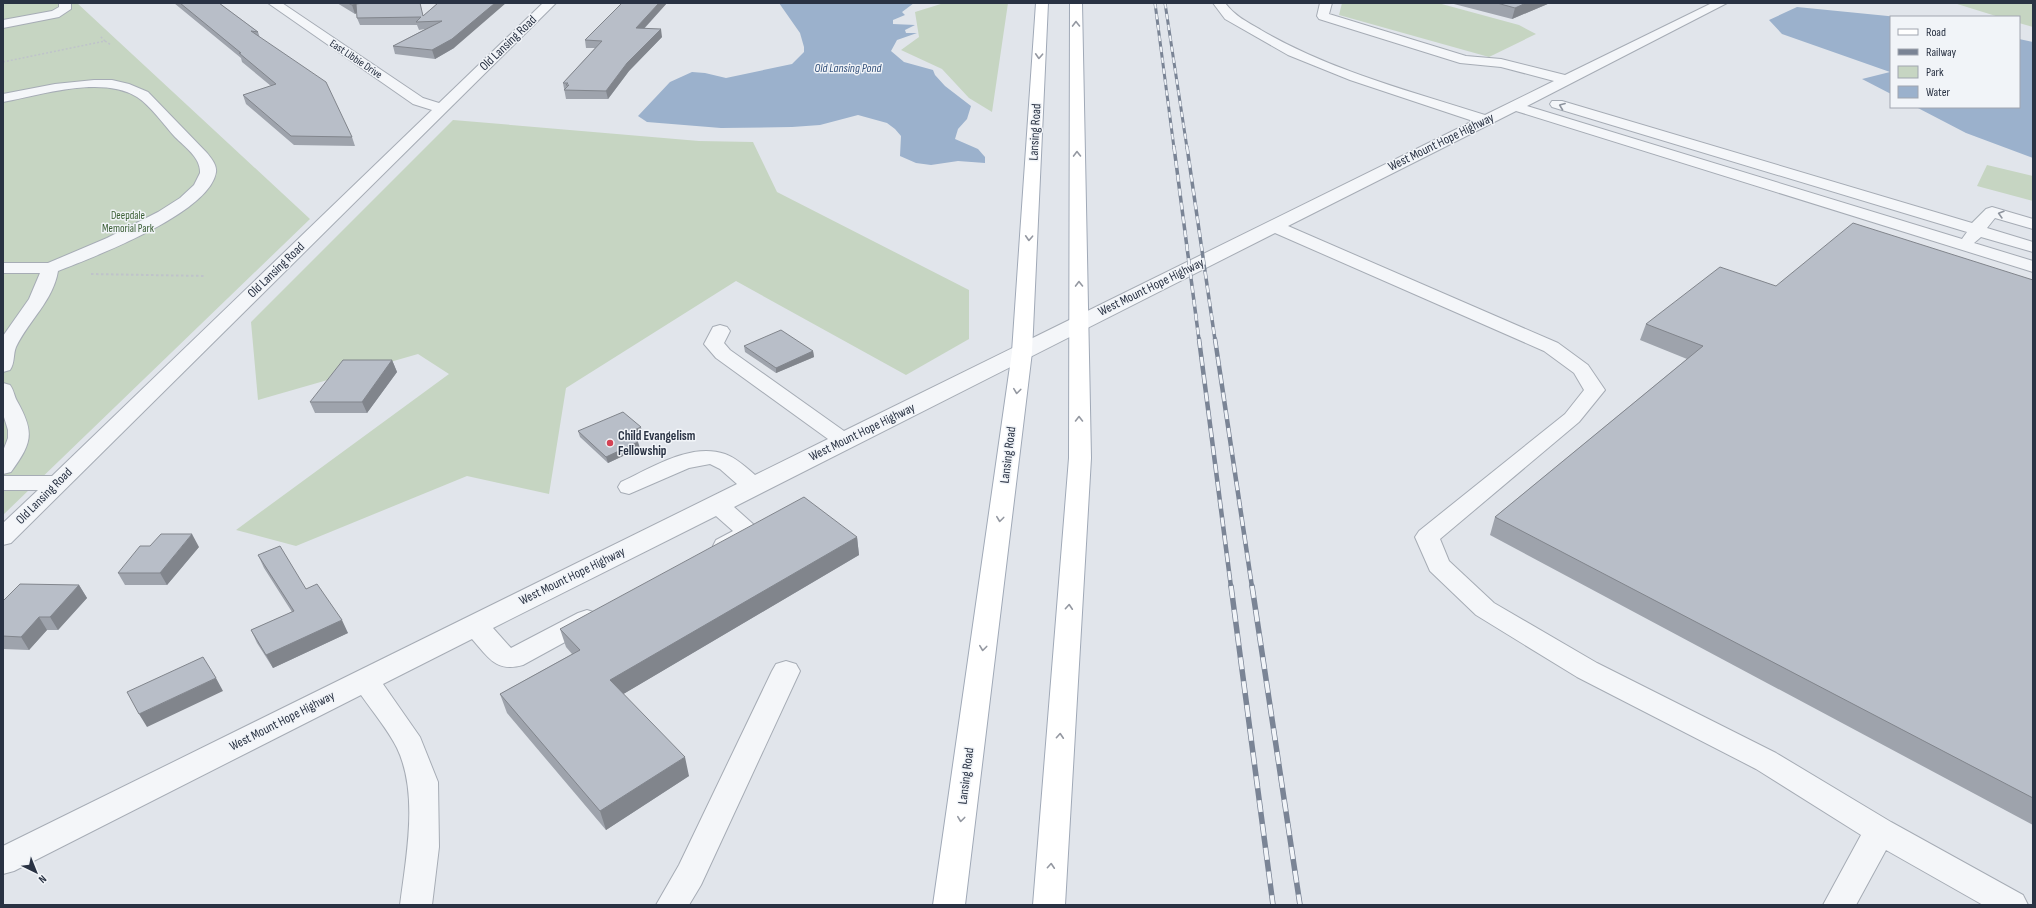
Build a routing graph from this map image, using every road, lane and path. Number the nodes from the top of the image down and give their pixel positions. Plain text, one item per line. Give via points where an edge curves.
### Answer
1 (65, 3) edge
2 (274, 3) edge
3 (550, 3) edge
4 (1042, 3) edge
5 (1076, 3) edge
6 (1219, 3) edge
7 (1326, 3) edge
8 (1721, 3) edge
9 (3, 24) edge
10 (100, 36) dead end
11 (105, 41) junction
12 (111, 45) dead end
13 (3, 62) edge
14 (1567, 80) junction
15 (1542, 92) junction
16 (3, 98) edge
17 (1513, 106) junction
18 (441, 108) junction
19 (1485, 120) junction
20 (2033, 224) edge
21 (1273, 226) junction
22 (1978, 230) junction
23 (1964, 246) junction
24 (2033, 247) edge
25 (3, 268) edge
26 (2033, 268) edge
27 (50, 273) junction
28 (206, 276) dead end
29 (1079, 323) junction
30 (720, 331) dead end
31 (1022, 352) junction
32 (3, 366) edge
33 (3, 389) edge
34 (844, 441) junction
35 (3, 467) edge
36 (3, 482) edge
37 (58, 483) junction
38 (753, 486) junction
39 (629, 488) dead end
40 (717, 504) junction
41 (3, 537) edge
42 (702, 558) edge
43 (605, 610) edge
44 (474, 624) junction
45 (786, 671) dead end
46 (365, 679) junction
47 (1880, 831) junction
48 (3, 861) edge
49 (416, 905) edge
50 (672, 905) edge
51 (949, 905) edge
52 (1049, 905) edge
53 (1839, 905) edge
54 (2012, 905) edge

1 - 9 street via 65,9 55,14
2 - 18 street, East Libbie Drive via 414,99
3 - 18 street, Old Lansing Road
4 -> 31 main road, Lansing Road
29 -> 5 main road
6 - 19 street via 1229,16 1293,52 1355,77
7 - 14 street via 1323,16 1465,60 1501,63
8 - 14 street, West Mount Hope Highway
10 - 11 path
11 - 12 path
11 - 13 path
14 - 15 street, West Mount Hope Highway
15 - 17 street, West Mount Hope Highway
22 -> 15 street via 1556,104
16 - 27 street via 92,84 133,88 143,94 206,163 208,173 202,185 170,212 140,230
17 - 19 street, West Mount Hope Highway
17 - 23 street
18 - 37 street, Old Lansing Road
19 - 21 street, West Mount Hope Highway
20 -> 22 street via 1992,212 1980,223
21 - 29 street, West Mount Hope Highway
21 - 47 street via 1551,347 1581,369 1595,390 1572,418 1427,537 1439,565 1485,608 1567,658 1766,761
22 - 23 street
22 - 24 street
23 - 26 street
25 - 27 street
27 - 28 path
27 - 32 street via 6,348
29 - 31 street, West Mount Hope Highway
52 -> 29 main road via 1080,458
30 - 34 street via 714,344 723,354
31 - 34 street, West Mount Hope Highway
31 -> 51 main road, Lansing Road
33 - 35 street via 3,394 20,426 18,441
34 - 38 street, West Mount Hope Highway
36 - 37 street
37 - 41 street, Old Lansing Road
38 - 39 street via 726,463 710,457 692,459
38 - 40 street, West Mount Hope Highway
40 - 42 street via 745,529 744,536
40 - 44 street, West Mount Hope Highway
43 - 44 street via 514,658 502,656
44 - 46 street, West Mount Hope Highway
45 - 50 street via 690,875
46 - 48 street, West Mount Hope Highway
46 - 49 street via 410,745 423,782 423,847
47 - 53 street
47 - 54 street

